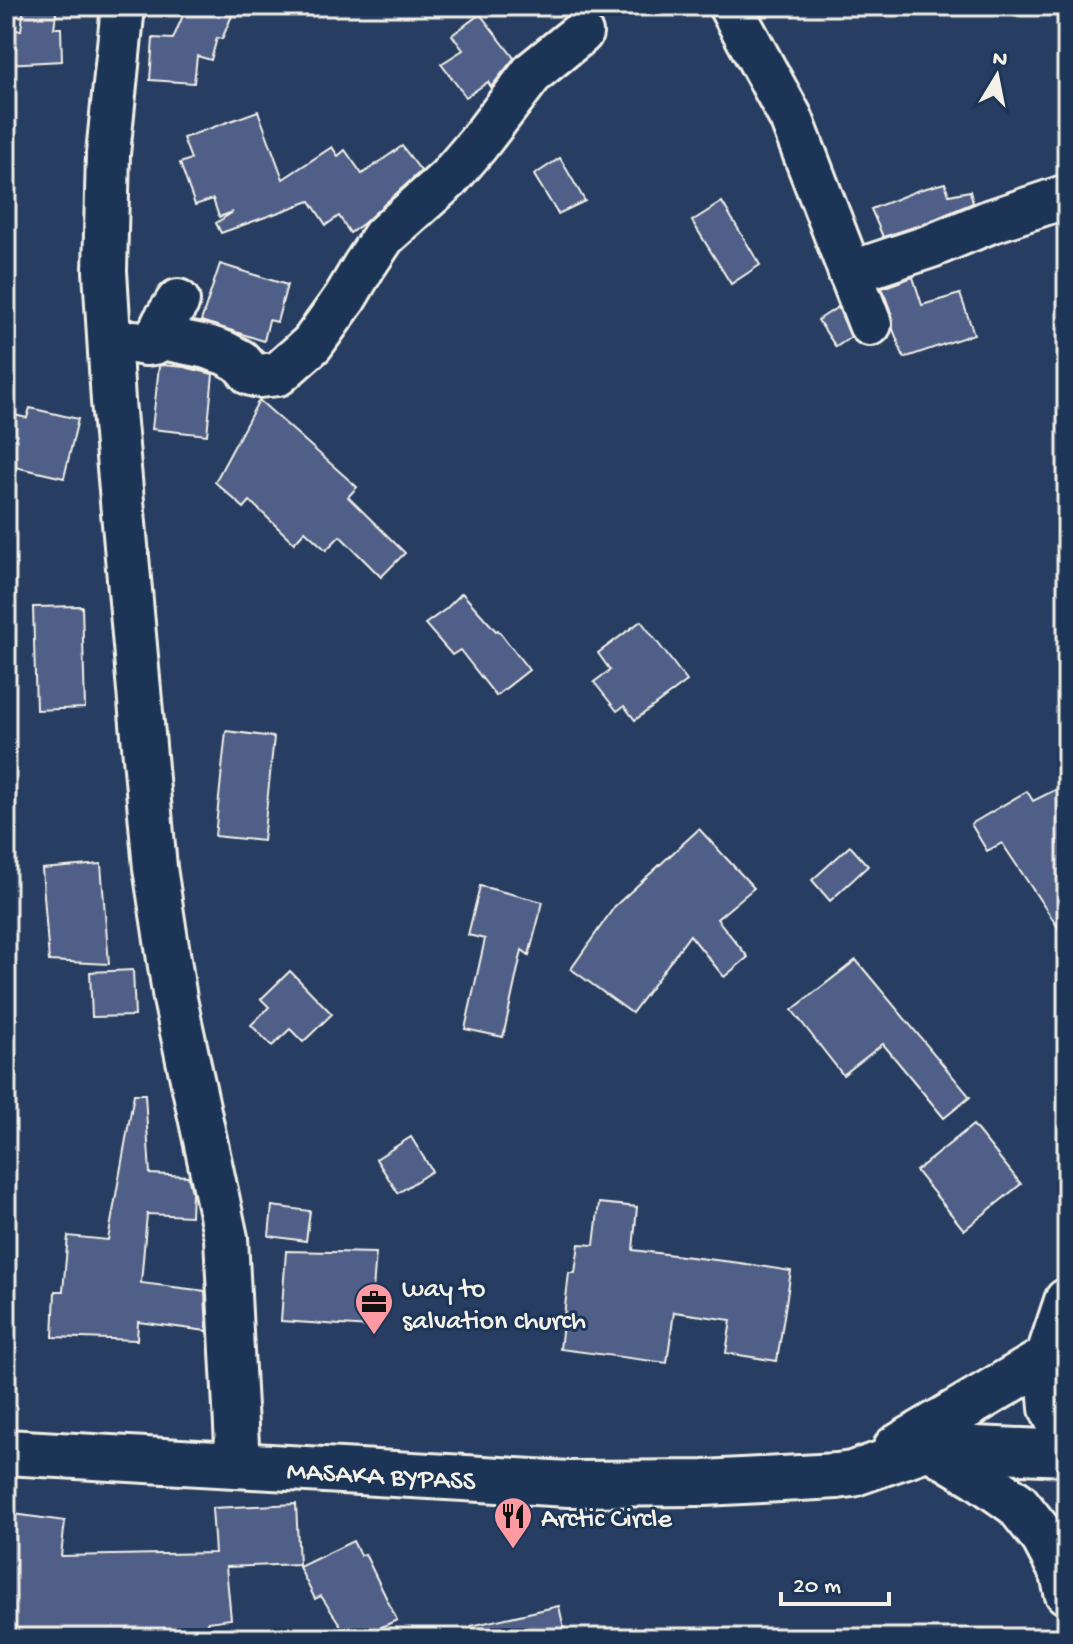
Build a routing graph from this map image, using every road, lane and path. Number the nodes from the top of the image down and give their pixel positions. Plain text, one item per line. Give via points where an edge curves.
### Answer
1 (123, 6) edge
2 (730, 6) edge
3 (581, 33) dead end
4 (1067, 196) edge
5 (850, 273) junction
6 (178, 301) dead end
7 (870, 324) dead end
8 (109, 328) junction
9 (157, 337) junction
10 (1067, 1301) edge
11 (1048, 1358) junction
12 (1067, 1440) edge
13 (929, 1447) junction
14 (6, 1452) edge
15 (1067, 1453) edge
16 (238, 1464) junction
17 (852, 1474) junction
18 (1067, 1592) edge

1 - 8 street via 108,154
2 - 5 street via 791,118
3 - 9 street via 533,72 448,179 384,236 312,344 278,374 251,374 225,353
4 - 5 street
5 - 7 street
6 - 9 street
8 - 9 street via 136,343 154,343
8 - 16 street via 155,868 175,999 226,1238
10 - 11 highway
11 - 12 highway via 1052,1408
11 - 17 highway, MASAKA BYPASS
13 - 15 highway, MASAKA BYPASS
13 - 17 highway, MASAKA BYPASS
13 - 18 highway via 1017,1504 1044,1538
14 - 16 highway, MASAKA BYPASS
16 - 17 highway, MASAKA BYPASS via 569,1484

